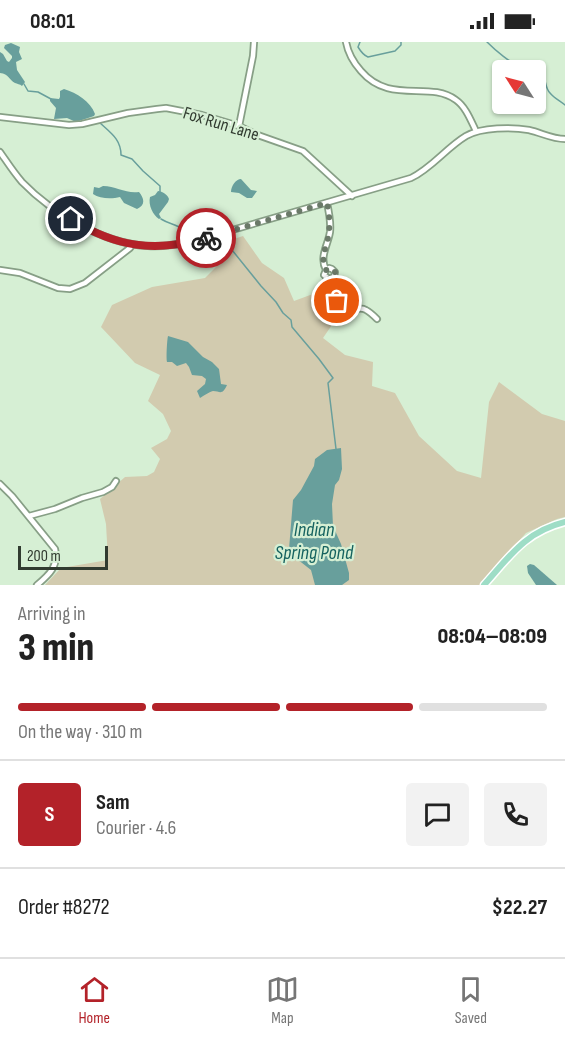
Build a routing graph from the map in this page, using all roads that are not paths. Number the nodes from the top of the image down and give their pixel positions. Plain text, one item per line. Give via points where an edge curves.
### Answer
1 (254, 42) edge
2 (346, 42) edge
3 (0, 117) edge
4 (239, 126) junction
5 (476, 131) junction
6 (565, 139) edge
7 (0, 152) edge
8 (352, 196) junction
9 (327, 203) junction
10 (132, 244) junction
11 (0, 270) edge
12 (326, 270) junction
13 (326, 278) junction
14 (377, 319) dead end
15 (116, 481) dead end
16 (0, 484) edge
17 (29, 516) junction
18 (565, 522) edge
19 (37, 585) edge
20 (484, 585) edge

1 - 4 street
2 - 5 street via 365,76 393,90 451,97 460,103
3 - 4 street, Fox Run Lane via 75,124 166,108
4 - 8 street, Fox Run Lane via 303,151
5 - 6 street via 522,129
5 - 8 street via 418,174
7 - 10 street via 24,183 58,211 96,234
8 - 9 street
9 - 10 street via 183,244
9 - 12 street via 330,232 323,258
10 - 11 street via 85,283 70,289
12 - 13 street
12 - 13 street via 331,268 335,272 333,279
13 - 14 street via 331,293 344,308 362,308
15 - 17 street via 103,492
16 - 17 street
17 - 19 street via 57,556 54,569
18 - 20 main road via 525,540

